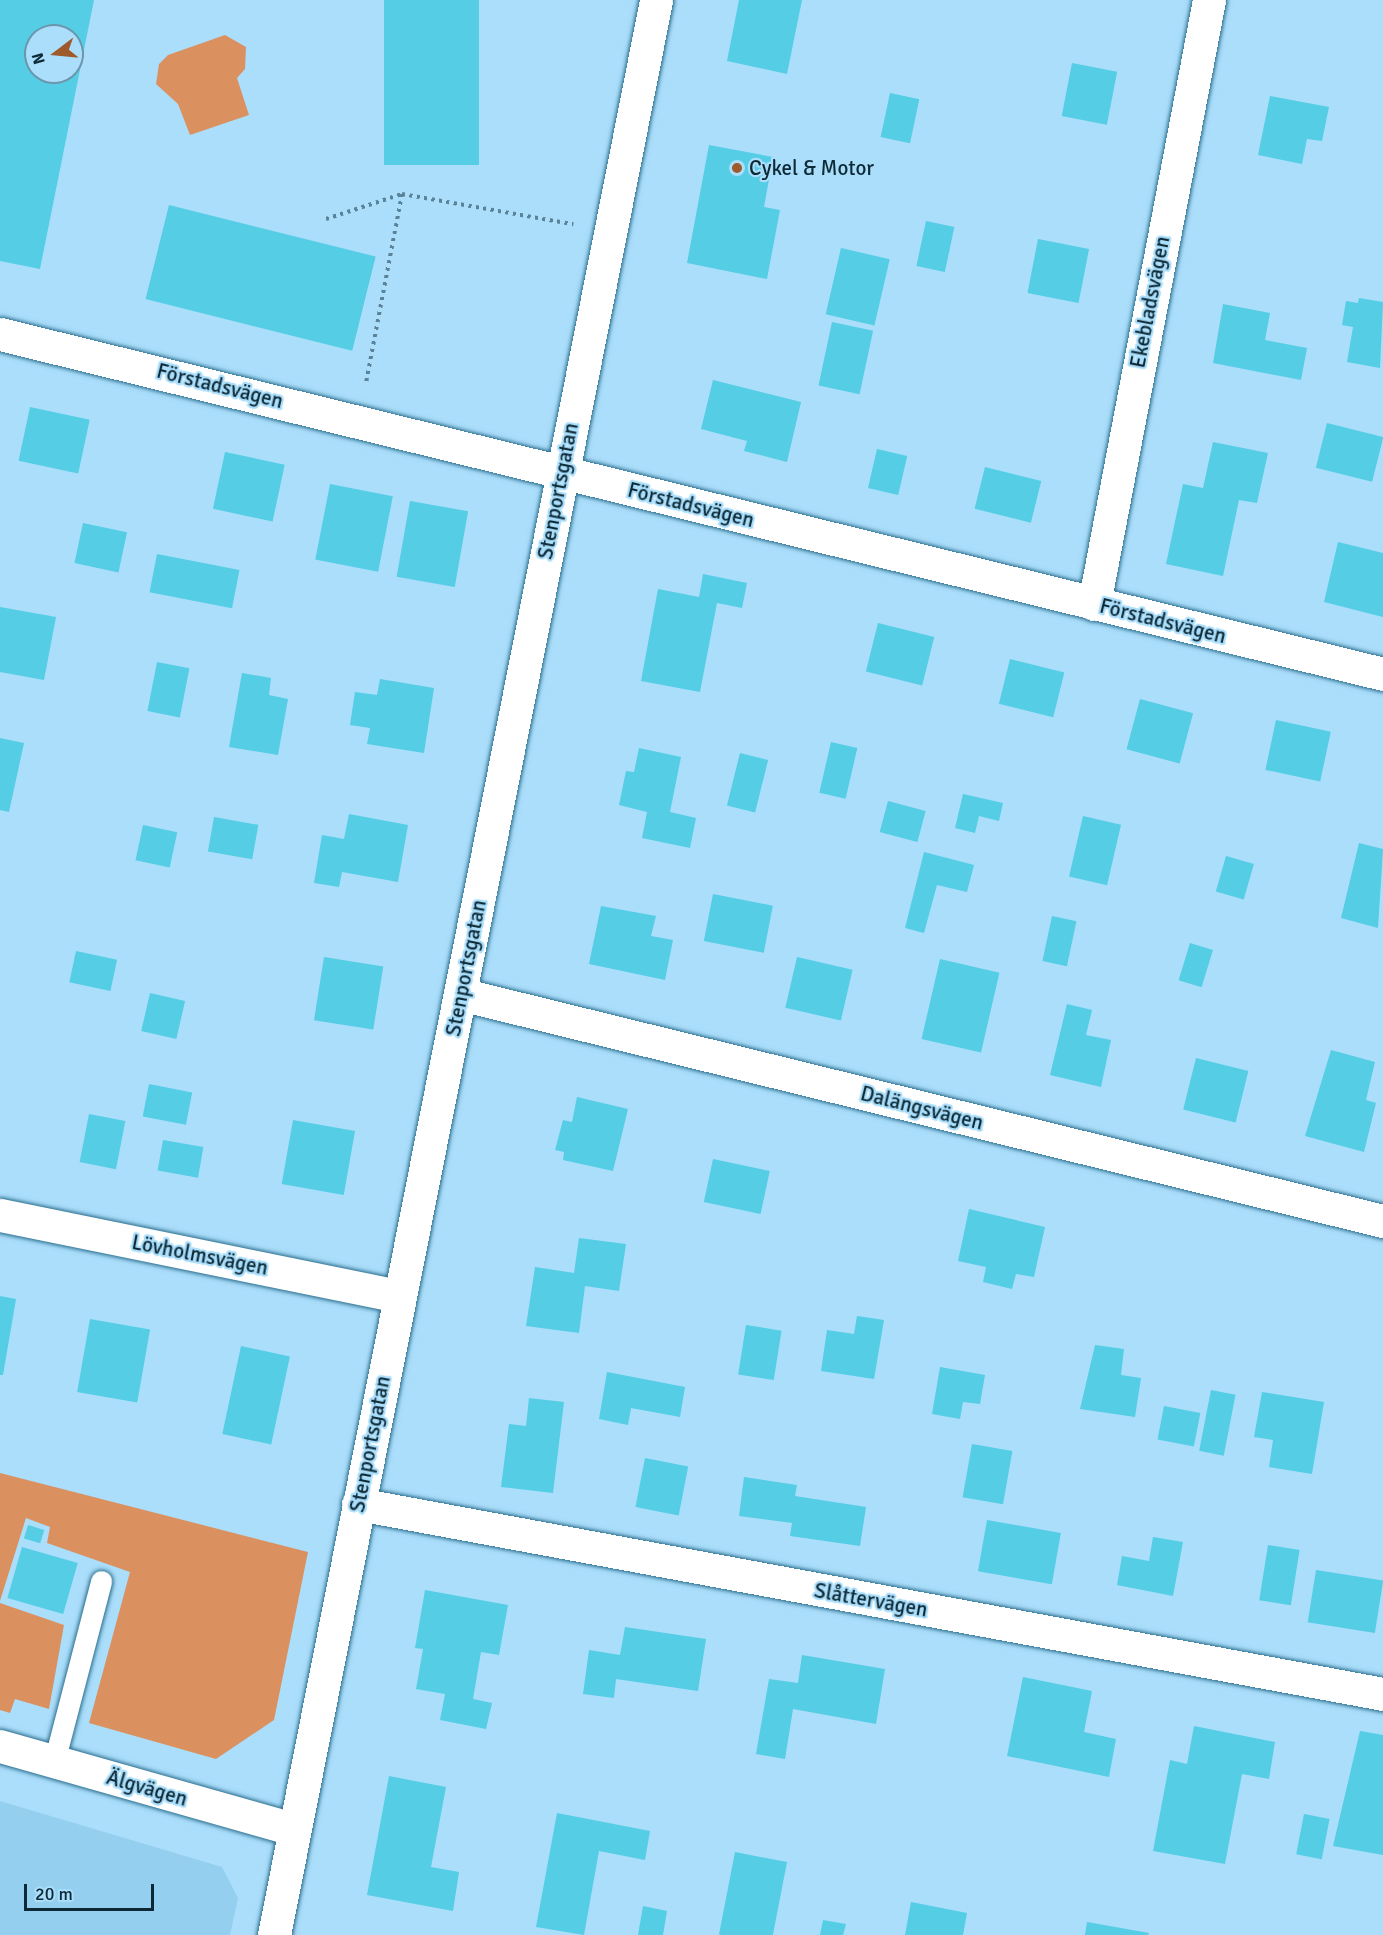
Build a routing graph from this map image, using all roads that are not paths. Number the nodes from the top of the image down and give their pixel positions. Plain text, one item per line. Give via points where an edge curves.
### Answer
1 (656, 0) edge
2 (1209, 0) edge
3 (0, 334) edge
4 (562, 472) junction
5 (1094, 604) junction
6 (1383, 674) edge
7 (460, 994) junction
8 (0, 1215) edge
9 (1383, 1221) edge
10 (399, 1296) junction
11 (358, 1504) junction
12 (101, 1581) dead end
13 (1383, 1695) edge
14 (0, 1746) edge
15 (54, 1762) junction
16 (294, 1829) junction
17 (274, 1935) edge

1 - 4 street, Stenportsgatan
2 - 5 street, Ekebladsvägen
3 - 4 street, Förstadsvägen
4 - 5 street, Förstadsvägen
4 - 7 street, Stenportsgatan
5 - 6 street, Förstadsvägen
7 - 9 street, Dalängsvägen
7 - 10 street, Stenportsgatan
8 - 10 street, Lövholmsvägen
10 - 11 street, Stenportsgatan
11 - 13 street, Slåttervägen
11 - 16 street, Stenportsgatan
12 - 15 lane
14 - 15 street, Älgvägen
15 - 16 street, Älgvägen
16 - 17 street, Stenportsgatan

